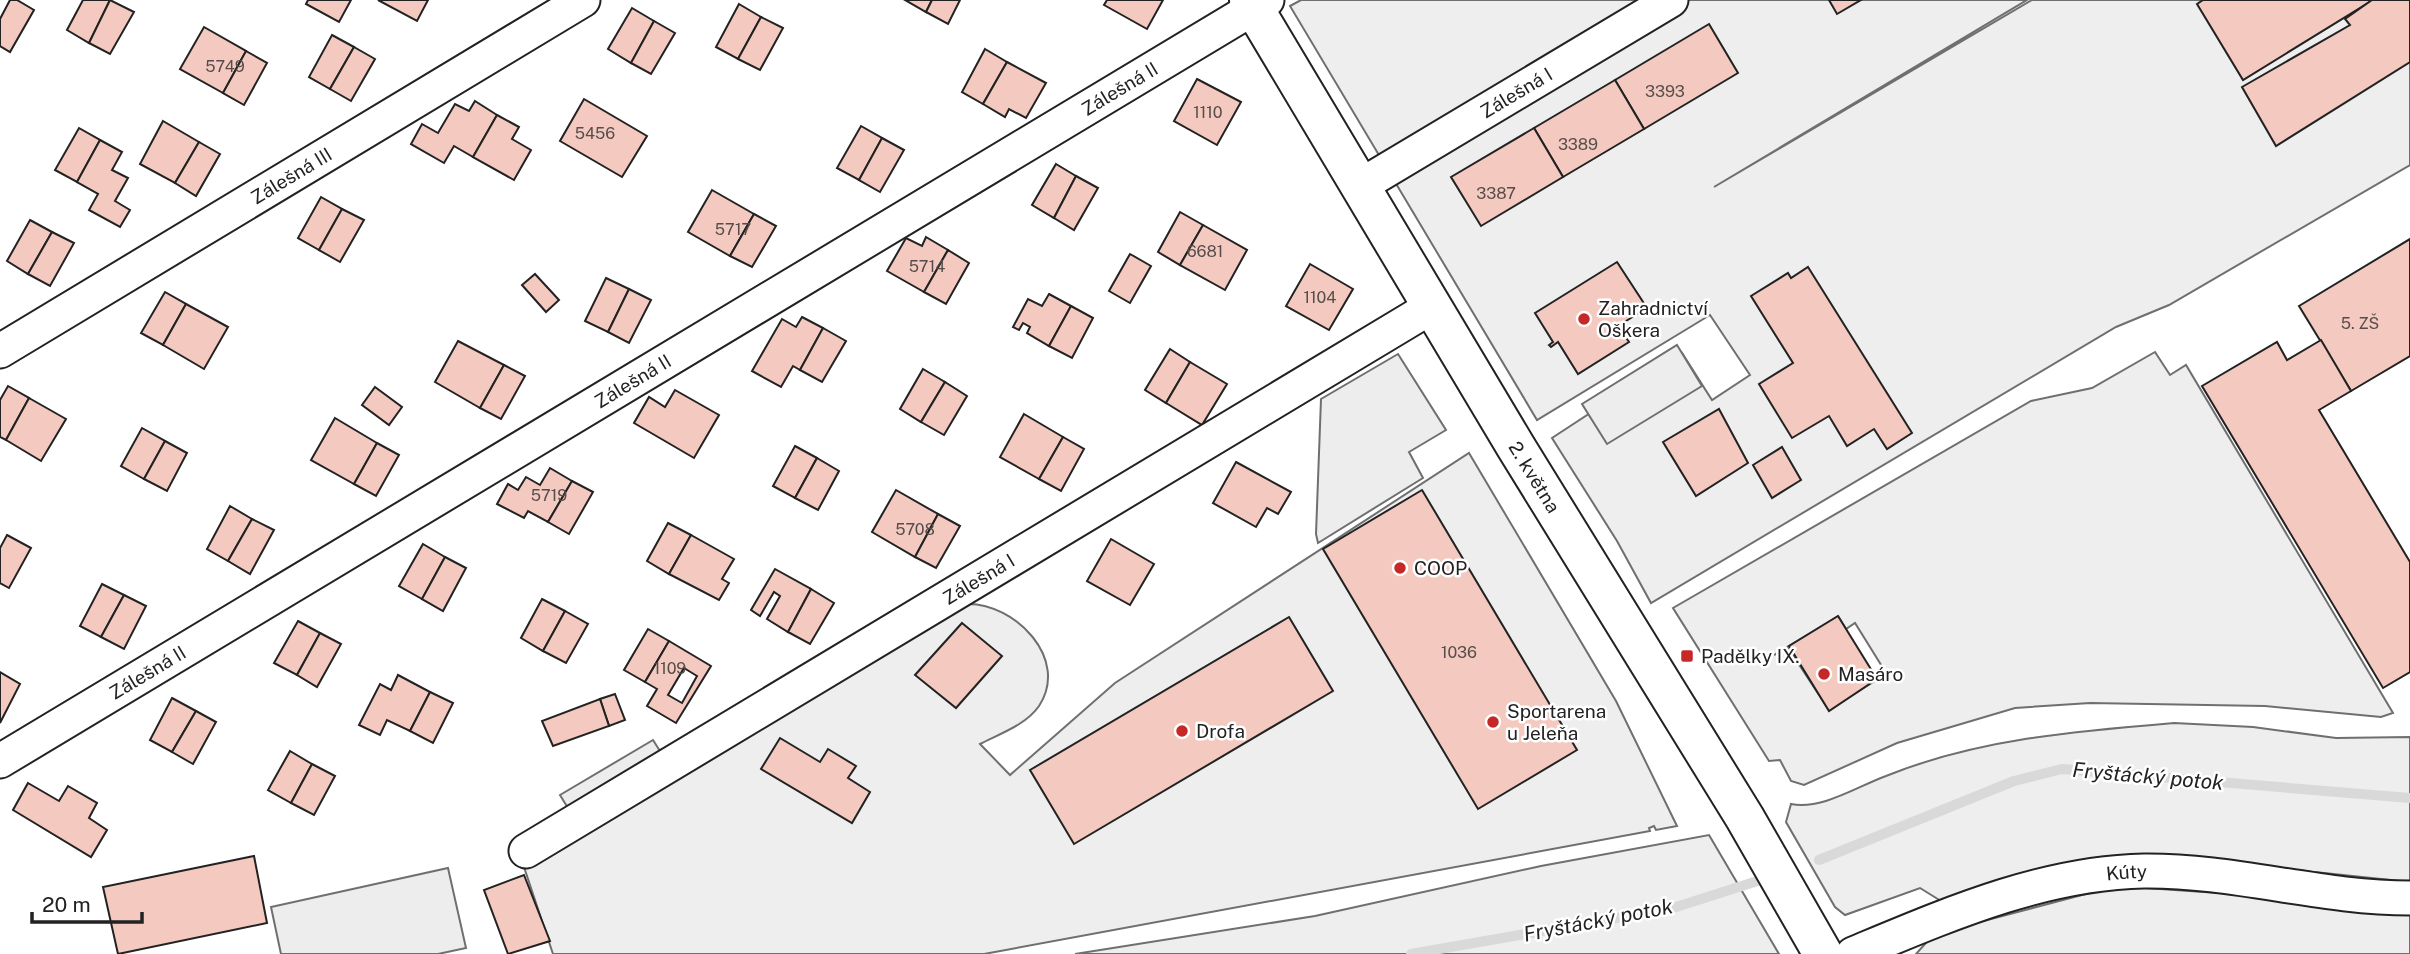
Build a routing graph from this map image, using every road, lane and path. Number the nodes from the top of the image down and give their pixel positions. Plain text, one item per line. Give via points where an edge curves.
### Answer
1 (583, 0) edge
2 (1671, 0) edge
3 (1257, 3) edge
4 (1360, 186) junction
5 (1433, 306) junction
6 (0, 351) edge
7 (0, 761) edge
8 (526, 851) dead end
9 (2410, 898) edge
10 (1815, 940) edge
11 (1853, 954) edge

1 - 6 street, Zálešná III
2 - 4 street, Zálešná I
3 - 4 street, 2. května
3 - 7 street, Zálešná II
4 - 5 street, 2. května
5 - 8 street, Zálešná I
5 - 10 street, 2. května
9 - 11 street, Kúty via 2375,898 2189,873 2101,874 2037,886 1966,908

